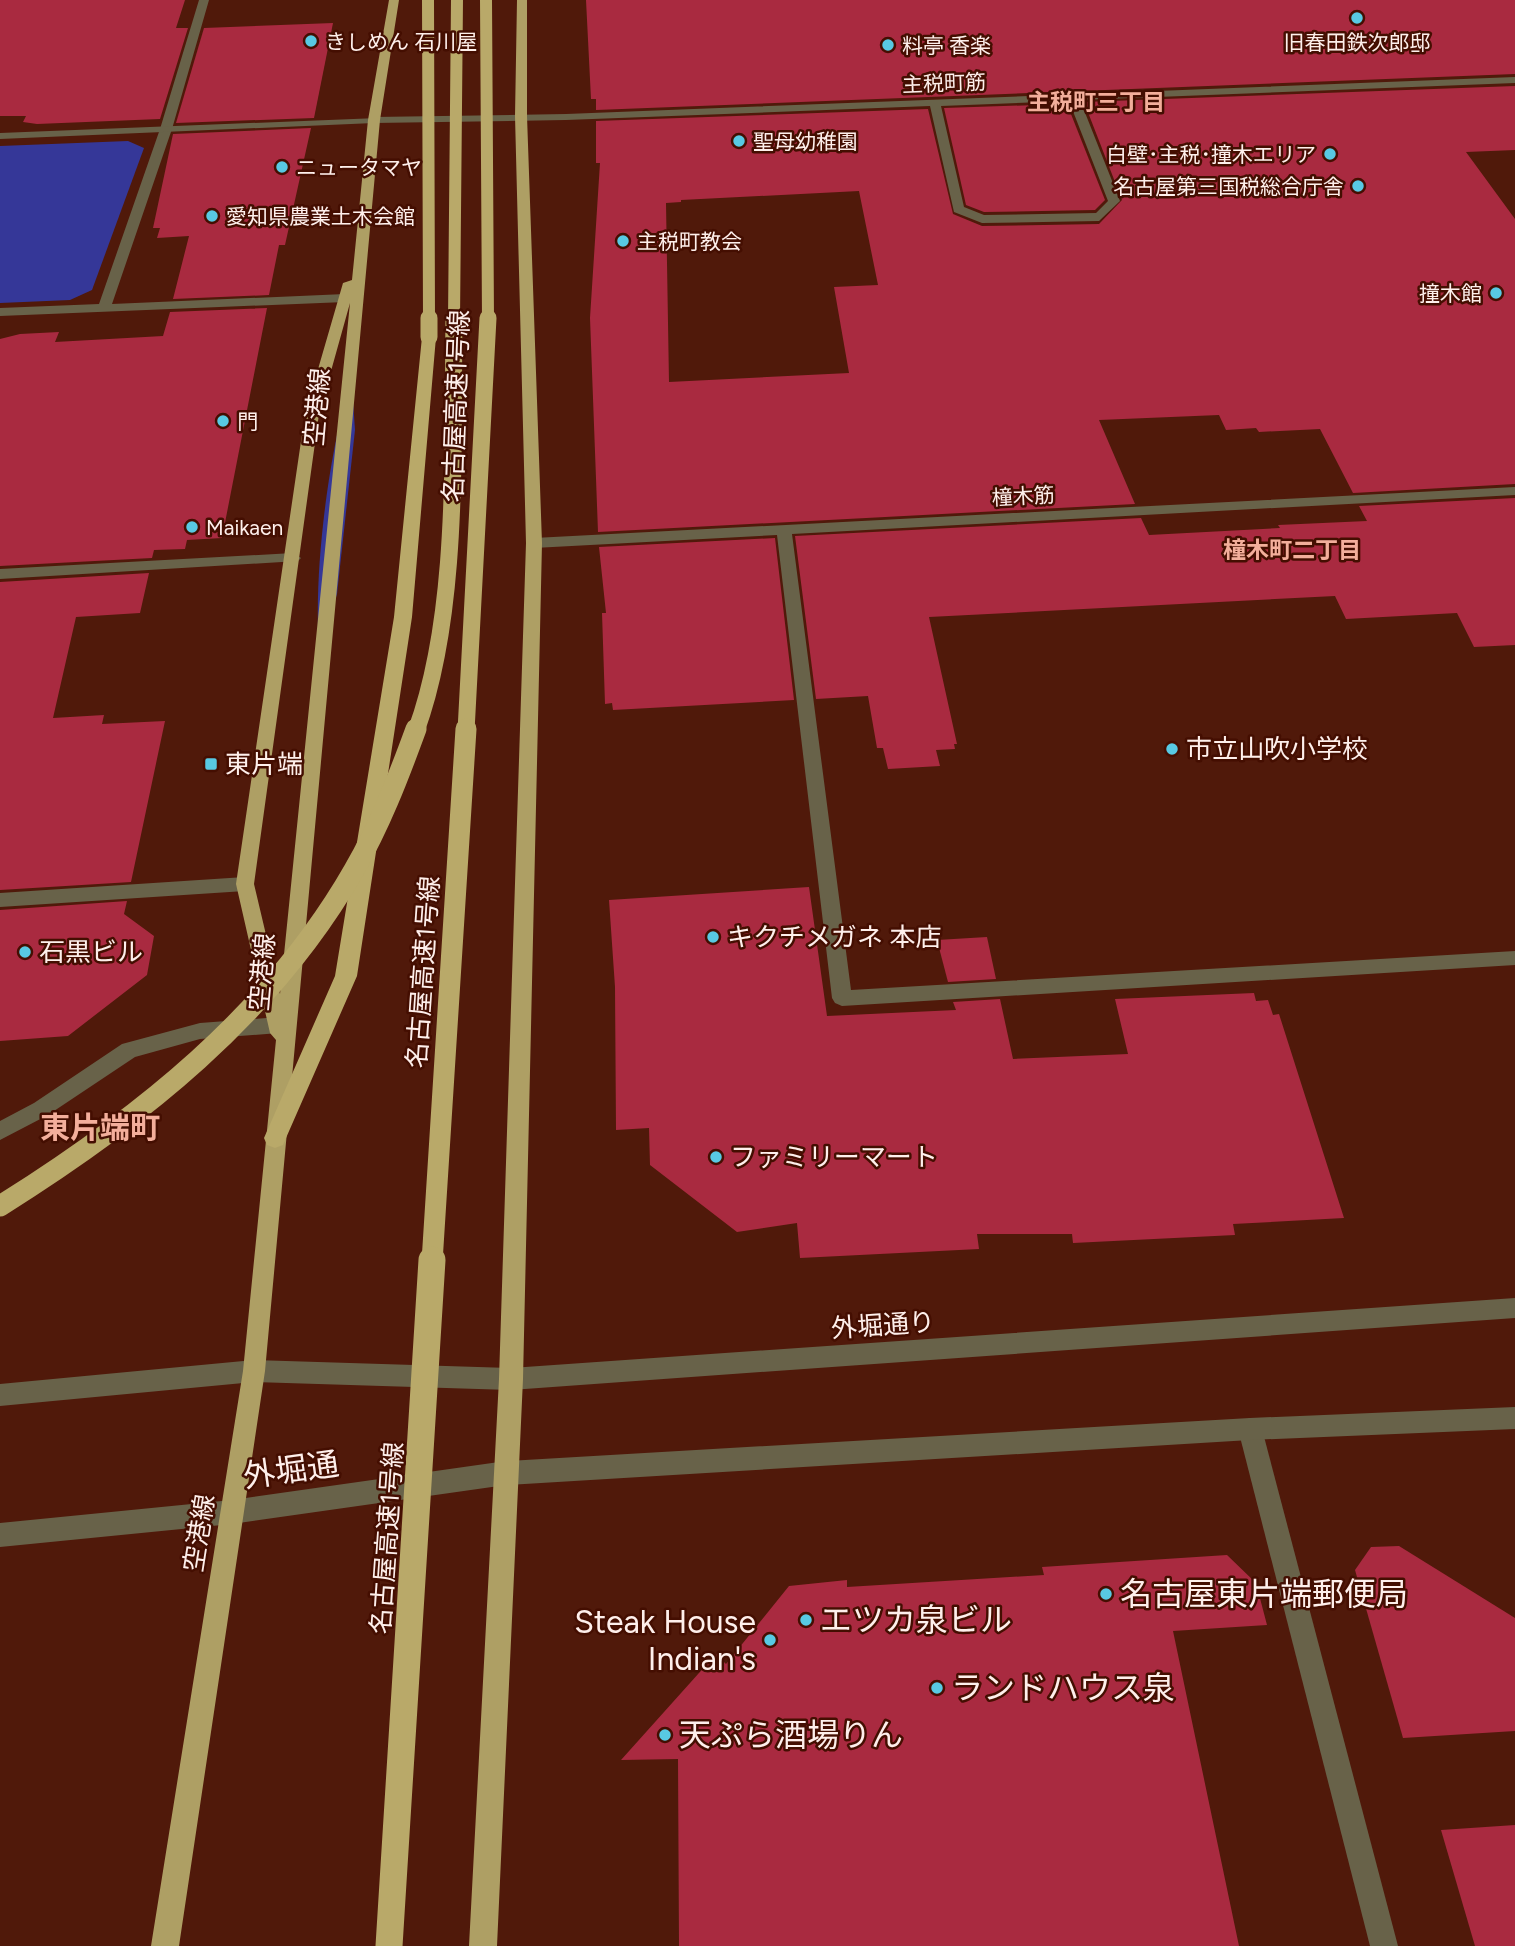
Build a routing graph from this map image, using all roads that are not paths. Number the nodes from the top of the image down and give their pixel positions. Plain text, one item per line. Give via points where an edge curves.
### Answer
1 (204, 0) edge
2 (394, 0) edge
3 (428, 0) edge
4 (457, 0) edge
5 (486, 0) edge
6 (522, 0) edge
7 (1515, 80) edge
8 (1074, 98) junction
9 (935, 103) junction
10 (522, 116) junction
11 (374, 120) junction
12 (166, 129) junction
13 (0, 136) edge
14 (365, 211) junction
15 (345, 298) junction
16 (104, 307) junction
17 (0, 312) edge
18 (1515, 491) edge
19 (784, 530) junction
20 (534, 543) junction
21 (293, 558) junction
22 (0, 574) edge
23 (245, 884) junction
24 (0, 900) edge
25 (1515, 958) edge
26 (279, 1025) junction
27 (285, 1051) junction
28 (0, 1131) edge
29 (275, 1138) junction
30 (0, 1206) edge
31 (1515, 1308) edge
32 (254, 1371) junction
33 (510, 1379) junction
34 (0, 1395) edge
35 (1515, 1418) edge
36 (1250, 1429) junction
37 (506, 1473) junction
38 (232, 1512) junction
39 (0, 1535) edge
40 (165, 1946) edge
41 (389, 1946) edge
42 (483, 1946) edge
43 (1384, 1946) edge

1 - 12 street
2 - 11 highway, 空港線
3 - 29 highway, bridge via 429,337 403,617 346,976
4 - 30 highway, 名古屋高速1号線, bridge via 450,492 440,623 421,715 403,771 341,893 242,1019 159,1098
5 - 41 highway, 名古屋高速1号線, bridge via 488,334 481,491
6 - 10 highway
7 - 8 street, 主税町筋
8 - 9 street, 主税町筋
8 - 9 street via 1114,201 1099,216 982,219 958,209
9 - 10 street, 主税町筋
10 - 11 street, 主税町筋
10 - 20 highway
11 - 12 street, 主税町筋
11 - 14 highway, 空港線
12 - 13 street, 主税町筋
12 - 16 street
14 - 15 highway
14 - 27 highway, 空港線
15 - 16 street
15 - 21 highway via 312,414
16 - 17 street
18 - 19 street, 橦木筋
19 - 20 street, 橦木筋
19 - 25 street via 842,998
20 - 33 highway
21 - 22 street
21 - 23 highway
23 - 24 street
23 - 26 highway
26 - 27 highway
26 - 28 street via 200,1031 129,1050
27 - 29 highway, 空港線
29 - 32 highway, 空港線
31 - 33 street, 外堀通り
32 - 33 street, 外堀通り
32 - 34 street
32 - 38 highway, 空港線
33 - 37 highway
35 - 36 street
36 - 37 street
36 - 43 street
37 - 38 street, 外堀通
37 - 42 highway
38 - 39 street, 外堀通
38 - 40 highway, 空港線

